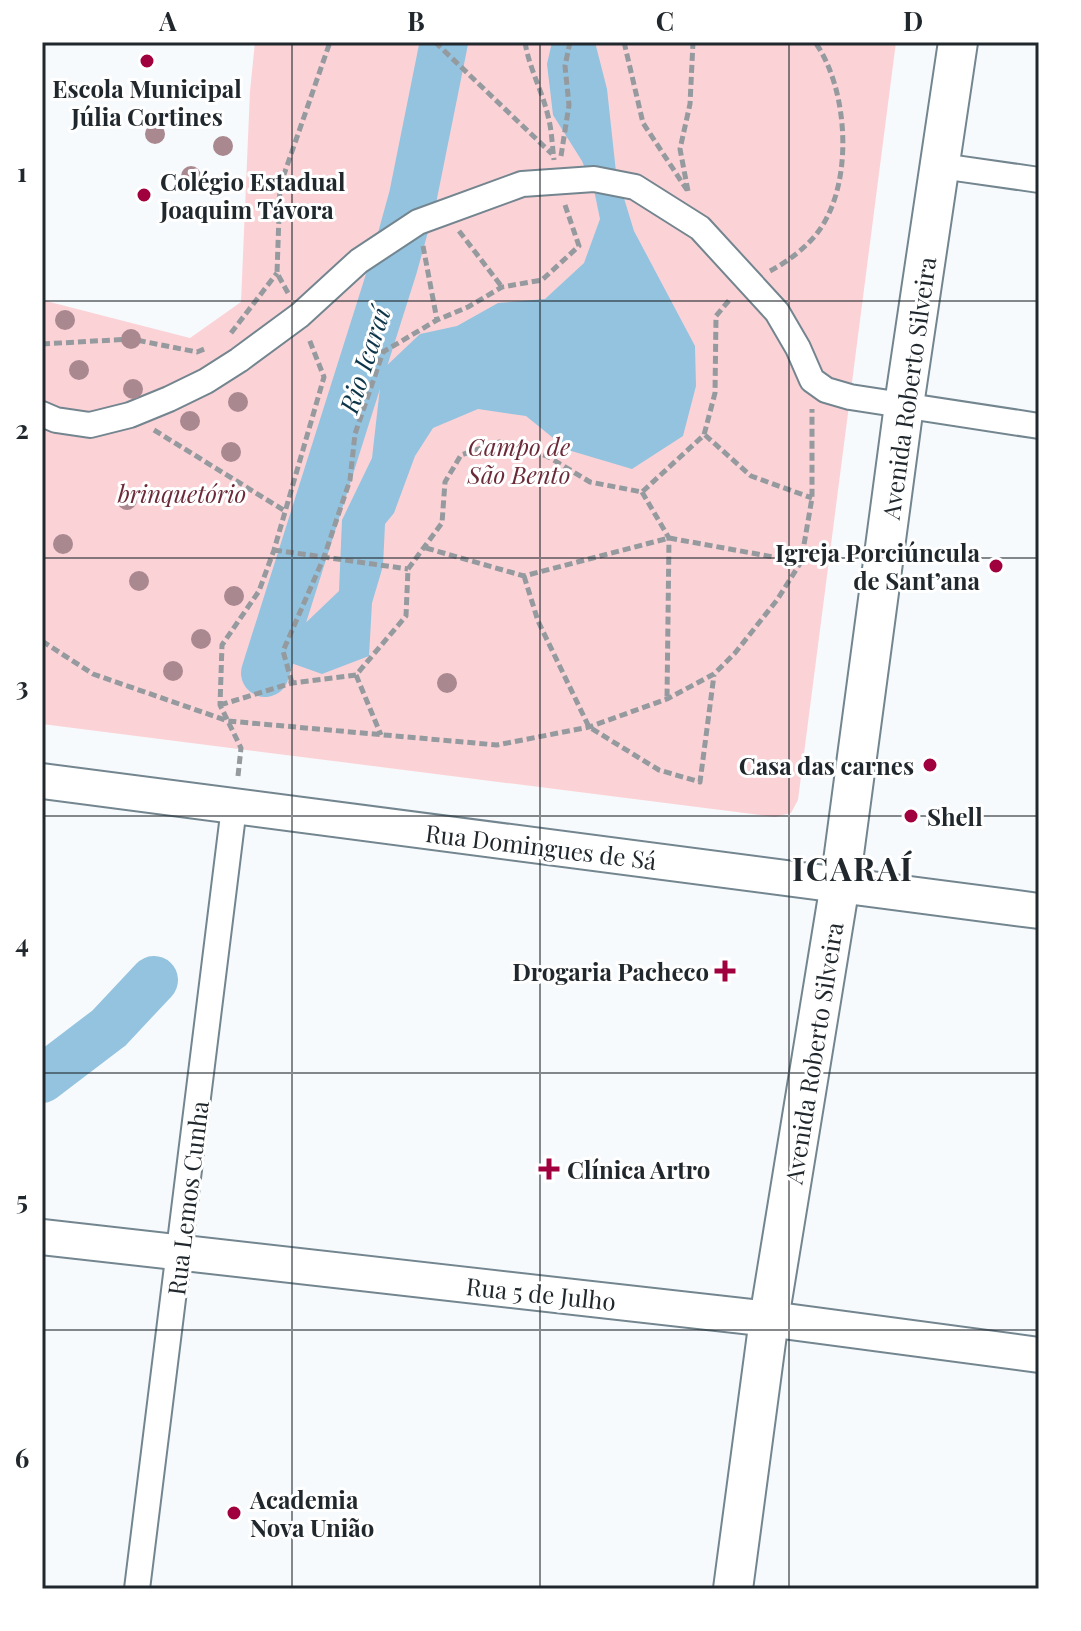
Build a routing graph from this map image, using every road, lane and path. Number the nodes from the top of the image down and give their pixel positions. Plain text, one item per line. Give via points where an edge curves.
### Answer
1 (330, 42) edge
2 (435, 42) edge
3 (525, 42) edge
4 (570, 42) edge
5 (624, 42) edge
6 (693, 42) edge
7 (815, 42) edge
8 (958, 42) edge
9 (561, 156) dead end
10 (941, 166) junction
11 (1039, 180) edge
12 (556, 181) junction
13 (689, 192) junction
14 (444, 212) junction
15 (418, 222) junction
16 (700, 228) junction
17 (277, 273) junction
18 (747, 278) junction
19 (502, 287) junction
20 (300, 315) junction
21 (437, 320) junction
22 (226, 340) dead end
23 (42, 344) edge
24 (212, 346) dead end
25 (812, 380) junction
26 (904, 405) junction
27 (42, 414) edge
28 (130, 415) junction
29 (1039, 426) edge
30 (704, 435) junction
31 (642, 492) junction
32 (812, 498) junction
33 (285, 511) junction
34 (669, 538) junction
35 (426, 548) junction
36 (274, 550) junction
37 (327, 558) junction
38 (801, 562) junction
39 (408, 569) junction
40 (524, 576) junction
41 (42, 641) edge
42 (714, 674) junction
43 (356, 675) junction
44 (292, 683) junction
45 (667, 699) junction
46 (220, 705) junction
47 (228, 721) junction
48 (589, 727) junction
49 (381, 735) junction
50 (42, 781) edge
51 (234, 807) junction
52 (840, 884) junction
53 (1039, 911) edge
54 (42, 1237) edge
55 (180, 1253) junction
56 (769, 1319) junction
57 (1039, 1355) edge
58 (137, 1589) edge
59 (733, 1589) edge

1 - 17 path via 280,186
2 - 3 path via 553,154 553,134
4 - 9 path
5 - 13 path via 643,123
6 - 13 path via 690,104 680,149
7 - 18 path via 840,109 837,193 825,222 803,249 777,268
8 - 10 main road, Avenida Roberto Silveira
10 - 11 street
10 - 26 main road, Avenida Roberto Silveira
12 - 14 street via 522,184
12 - 16 street via 594,179 635,187
12 - 19 path via 579,246 542,280
13 - 16 path
14 - 15 street
14 - 19 path
15 - 20 street via 359,261
15 - 21 path
16 - 18 street
17 - 20 path
17 - 22 path
18 - 25 street via 777,312
18 - 30 path via 716,316 715,393
19 - 21 path
20 - 28 street via 206,381
20 - 33 path via 324,377
21 - 37 path via 383,352 355,434 350,480
23 - 24 path via 131,339 197,352
25 - 26 street via 826,390
25 - 32 path
26 - 29 street
26 - 52 main road, Avenida Roberto Silveira
27 - 28 street via 90,425
28 - 33 path
30 - 31 path
30 - 32 path via 751,476
31 - 34 path
31 - 35 path via 590,482 547,456 499,442 461,455 445,482 442,523
32 - 38 path
33 - 36 path
34 - 38 path
34 - 40 path
34 - 45 path
35 - 39 path
35 - 40 path
36 - 37 path
36 - 46 path via 259,591 222,645
37 - 39 path
37 - 44 path via 283,651
38 - 42 path via 777,600
39 - 43 path via 406,616
40 - 48 path via 538,621
41 - 47 path via 93,674
42 - 45 path
42 - 48 path via 700,782 659,770
43 - 44 path
43 - 49 path
44 - 46 path
45 - 48 path
46 - 47 path
47 - 49 path
47 - 51 path via 241,748
48 - 49 path via 497,745
50 - 51 street, Rua Domingues de Sá
51 - 52 street, Rua Domingues de Sá
51 - 55 street, Rua Lemos Cunha
52 - 53 street, Rua Domingues de Sá
52 - 56 main road, Avenida Roberto Silveira
54 - 55 street, Rua 5 de Julho
55 - 56 street, Rua 5 de Julho
55 - 58 street, Rua Lemos Cunha
56 - 57 street, Rua 5 de Julho
56 - 59 main road, Avenida Roberto Silveira

